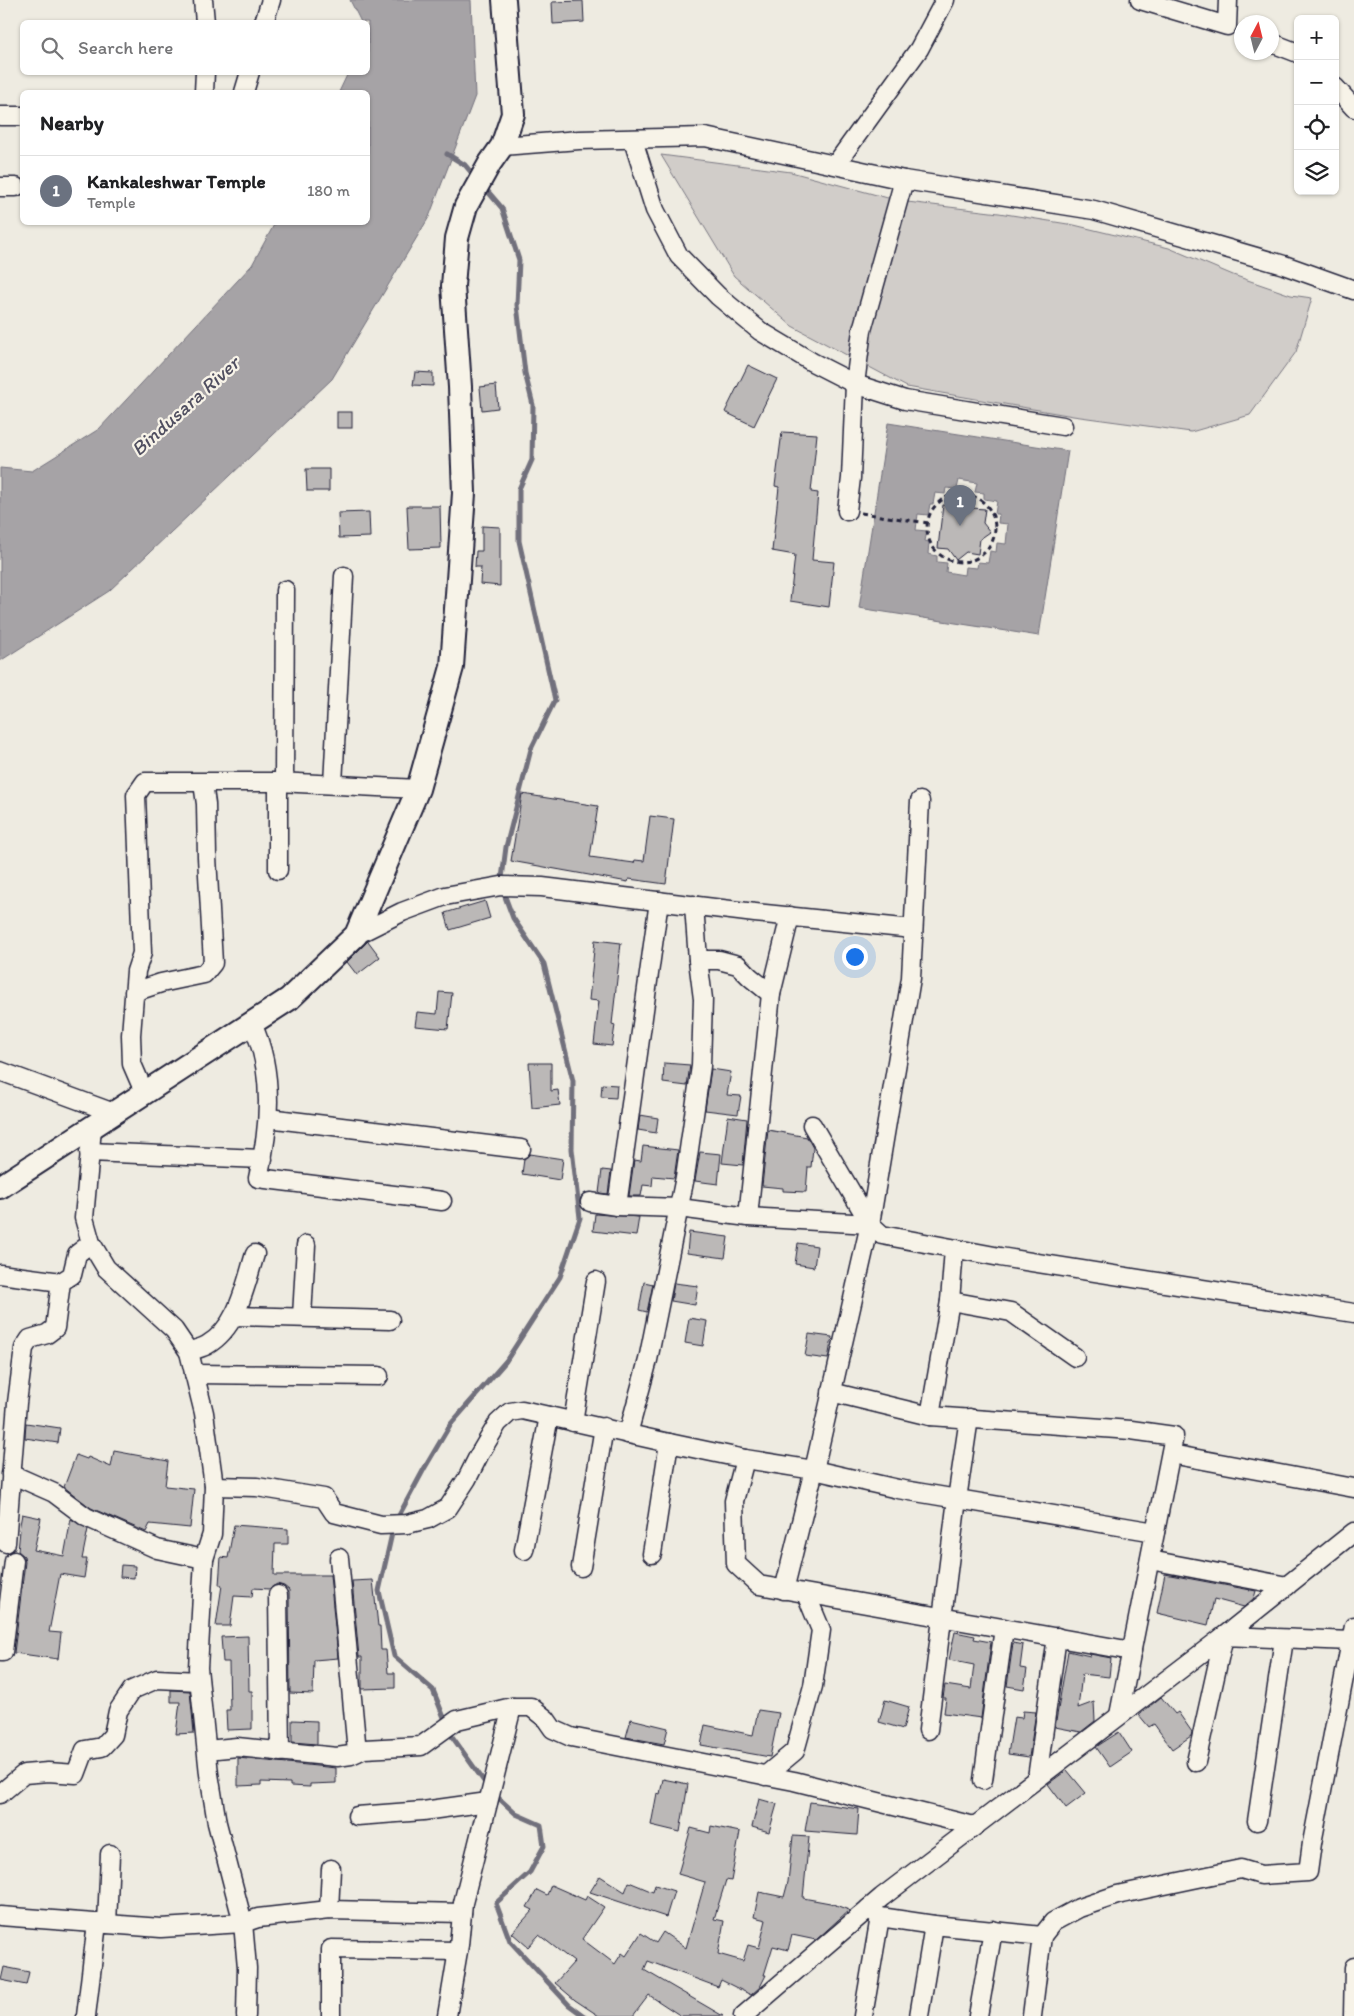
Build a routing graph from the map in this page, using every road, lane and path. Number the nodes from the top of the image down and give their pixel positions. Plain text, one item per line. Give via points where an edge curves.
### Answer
1 (203, 0) edge
2 (271, 0) edge
3 (504, 0) edge
4 (945, 0) edge
5 (1140, 0) edge
6 (1228, 0) edge
7 (205, 20) edge
8 (265, 20) edge
9 (1234, 29) edge
10 (1279, 46) edge
11 (1294, 51) edge
12 (205, 75) edge
13 (249, 75) edge
14 (204, 90) edge
15 (245, 90) edge
16 (1339, 91) edge
17 (1354, 108) edge
18 (0, 116) edge
19 (20, 116) edge
20 (633, 140) junction
21 (496, 154) junction
22 (836, 164) junction
23 (904, 180) junction
24 (1354, 290) edge
25 (855, 384) junction
26 (1063, 426) dead end
27 (847, 512) dead end
28 (874, 515) dead end
29 (928, 522) junction
30 (344, 576) dead end
31 (285, 590) dead end
32 (281, 782) junction
33 (204, 783) junction
34 (334, 784) junction
35 (418, 789) junction
36 (920, 801) dead end
37 (278, 870) dead end
38 (659, 901) junction
39 (694, 905) junction
40 (790, 916) junction
41 (913, 929) junction
42 (356, 935) junction
43 (698, 960) junction
44 (134, 992) junction
45 (771, 994) junction
46 (252, 1024) junction
47 (0, 1071) edge
48 (145, 1094) junction
49 (114, 1113) junction
50 (268, 1118) junction
51 (812, 1125) dead end
52 (92, 1128) junction
53 (521, 1149) dead end
54 (89, 1152) junction
55 (263, 1159) junction
56 (0, 1188) edge
57 (442, 1201) dead end
58 (590, 1202) dead end
59 (618, 1206) junction
60 (678, 1208) junction
61 (748, 1217) junction
62 (870, 1224) junction
63 (91, 1243) junction
64 (306, 1245) dead end
65 (954, 1249) junction
66 (255, 1254) dead end
67 (0, 1274) edge
68 (596, 1281) dead end
69 (61, 1282) junction
70 (950, 1302) junction
71 (1354, 1313) edge
72 (234, 1316) junction
73 (302, 1317) junction
74 (390, 1320) dead end
75 (189, 1352) junction
76 (1075, 1356) dead end
77 (194, 1374) junction
78 (379, 1376) dead end
79 (831, 1392) junction
80 (549, 1416) junction
81 (930, 1416) junction
82 (969, 1418) junction
83 (573, 1422) junction
84 (604, 1427) junction
85 (628, 1434) junction
86 (669, 1443) junction
87 (1171, 1454) junction
88 (746, 1459) junction
89 (814, 1470) junction
90 (12, 1474) junction
91 (214, 1486) junction
92 (1354, 1488) edge
93 (957, 1499) junction
94 (1155, 1532) junction
95 (1354, 1532) edge
96 (6, 1543) dead end
97 (524, 1550) dead end
98 (652, 1554) dead end
99 (339, 1558) dead end
100 (204, 1559) junction
101 (1150, 1560) junction
102 (14, 1562) dead end
103 (581, 1567) dead end
104 (1287, 1586) junction
105 (784, 1590) junction
106 (806, 1594) junction
107 (278, 1595) dead end
108 (942, 1618) junction
109 (1004, 1628) junction
110 (1353, 1632) edge
111 (1224, 1636) junction
112 (1057, 1638) junction
113 (1284, 1638) junction
114 (1132, 1650) junction
115 (0, 1652) edge
116 (199, 1681) junction
117 (512, 1707) junction
118 (1119, 1715) junction
119 (928, 1730) dead end
120 (207, 1750) junction
121 (280, 1752) junction
122 (357, 1752) junction
123 (1196, 1762) dead end
124 (765, 1776) junction
125 (1037, 1778) junction
126 (983, 1780) dead end
127 (0, 1794) edge
128 (488, 1802) junction
129 (357, 1816) dead end
130 (1258, 1821) dead end
131 (974, 1826) junction
132 (110, 1854) dead end
133 (331, 1869) dead end
134 (329, 1910) junction
135 (874, 1912) junction
136 (462, 1914) junction
137 (0, 1916) edge
138 (102, 1923) junction
139 (243, 1923) junction
140 (934, 1926) junction
141 (993, 1930) junction
142 (1042, 1936) junction
143 (458, 1951) junction
144 (1354, 1967) edge
145 (86, 2016) edge
146 (246, 2016) edge
147 (330, 2016) edge
148 (447, 2016) edge
149 (743, 2016) edge
150 (863, 2016) edge
151 (919, 2016) edge
152 (978, 2016) edge
153 (1032, 2016) edge
154 (1353, 2016) edge

1 - 7 street
2 - 8 street
3 - 21 main road via 513,114
4 - 22 street via 919,49
5 - 9 street
6 - 9 street
10 - 11 street
12 - 14 street
13 - 15 street
16 - 17 street
18 - 19 street
20 - 21 street via 579,140
20 - 22 street via 705,137
20 - 25 street via 655,210 679,256 718,296 760,331
21 - 35 main road via 466,206 457,238 453,286 464,493 452,666
22 - 23 street
23 - 24 street via 1094,210 1284,265
23 - 25 street via 862,330
25 - 26 street via 905,400
25 - 27 street
28 - 29 path
29 - 29 path via 928,534 938,553 959,562 981,556 989,548 996,527 988,506 980,499 958,494 938,503
30 - 34 street
31 - 32 street
32 - 33 street
32 - 34 street
32 - 37 street
33 - 44 street via 213,964 204,974
33 - 44 street via 145,782 136,795 142,953
34 - 35 street
35 - 42 main road
36 - 41 street
38 - 39 street
38 - 42 street via 542,887 501,886 444,896
38 - 59 street
39 - 40 street
39 - 43 street
40 - 41 street
40 - 45 street
41 - 62 street via 911,978
42 - 46 main road via 289,999
43 - 45 street via 719,960 738,965
43 - 60 street via 703,999 701,1066
44 - 48 street via 132,1064
45 - 61 street
46 - 48 main road
46 - 50 street via 267,1074
47 - 49 street
48 - 49 main road
49 - 52 main road
50 - 53 street
50 - 55 street
51 - 62 street
52 - 54 street
52 - 56 main road
54 - 55 street
54 - 63 street via 84,1218
55 - 57 street via 258,1178
58 - 59 street
59 - 60 street
60 - 61 street
60 - 85 street via 648,1360
61 - 62 street
62 - 65 street via 882,1235
62 - 79 street
63 - 69 street via 77,1254 72,1275
63 - 75 street via 106,1268 174,1330
64 - 73 street
65 - 70 street
65 - 71 street
66 - 72 street
67 - 69 street
68 - 83 street
69 - 90 street via 56,1328 30,1339 24,1348
70 - 76 street via 1011,1312
70 - 81 street
72 - 73 street
72 - 75 street via 208,1345
73 - 74 street
75 - 77 street
77 - 78 street
77 - 91 street via 204,1413
79 - 81 street
79 - 89 street
80 - 83 street
80 - 91 street via 522,1410 510,1412 498,1423 468,1479 448,1508 428,1519 407,1524 381,1525 353,1519 334,1513 324,1498 257,1487
80 - 97 street
81 - 82 street
82 - 87 street via 1174,1436
82 - 93 street
83 - 84 street
84 - 85 street
84 - 103 street
85 - 86 street
86 - 88 street
86 - 98 street
87 - 92 street
87 - 94 street
88 - 89 street
88 - 105 street via 734,1501 736,1564 759,1585
89 - 93 street
89 - 105 street
90 - 96 street
90 - 100 street via 54,1493 86,1517 157,1549
91 - 100 street via 212,1534
93 - 94 street
93 - 108 street
94 - 101 street
95 - 104 street
99 - 122 street
100 - 116 street
101 - 104 street
101 - 114 street
102 - 115 street via 3,1652
104 - 111 street
105 - 106 street
106 - 108 street
106 - 124 street via 821,1630 813,1686 795,1751
107 - 121 street
108 - 109 street
108 - 119 street
109 - 112 street
109 - 126 street
110 - 113 street
110 - 142 street via 1308,1872 1261,1875 1241,1868 1117,1895 1062,1917 1053,1922
111 - 113 street
111 - 118 street
111 - 123 street
112 - 114 street
112 - 125 street
113 - 130 street
114 - 118 street
116 - 120 street
116 - 127 street via 158,1679 132,1690 118,1711 113,1735 102,1747 85,1750 76,1774 24,1774
117 - 122 street via 457,1720 421,1746
117 - 124 street via 531,1707 553,1729 571,1737
117 - 128 street
118 - 125 street
120 - 121 street via 237,1748
120 - 139 street via 218,1823
121 - 122 street via 337,1757
124 - 131 street
125 - 131 street
128 - 129 street
128 - 136 street
131 - 135 street
132 - 138 street
133 - 134 street
134 - 136 street
134 - 139 street via 258,1918
135 - 140 street
135 - 149 street
135 - 150 street
136 - 143 street
137 - 138 street
138 - 139 street via 161,1928
138 - 145 street
139 - 146 street via 247,1968
140 - 141 street
140 - 151 street
141 - 142 street
141 - 152 street
142 - 153 street
143 - 147 street via 331,1949
143 - 148 street
144 - 154 street

